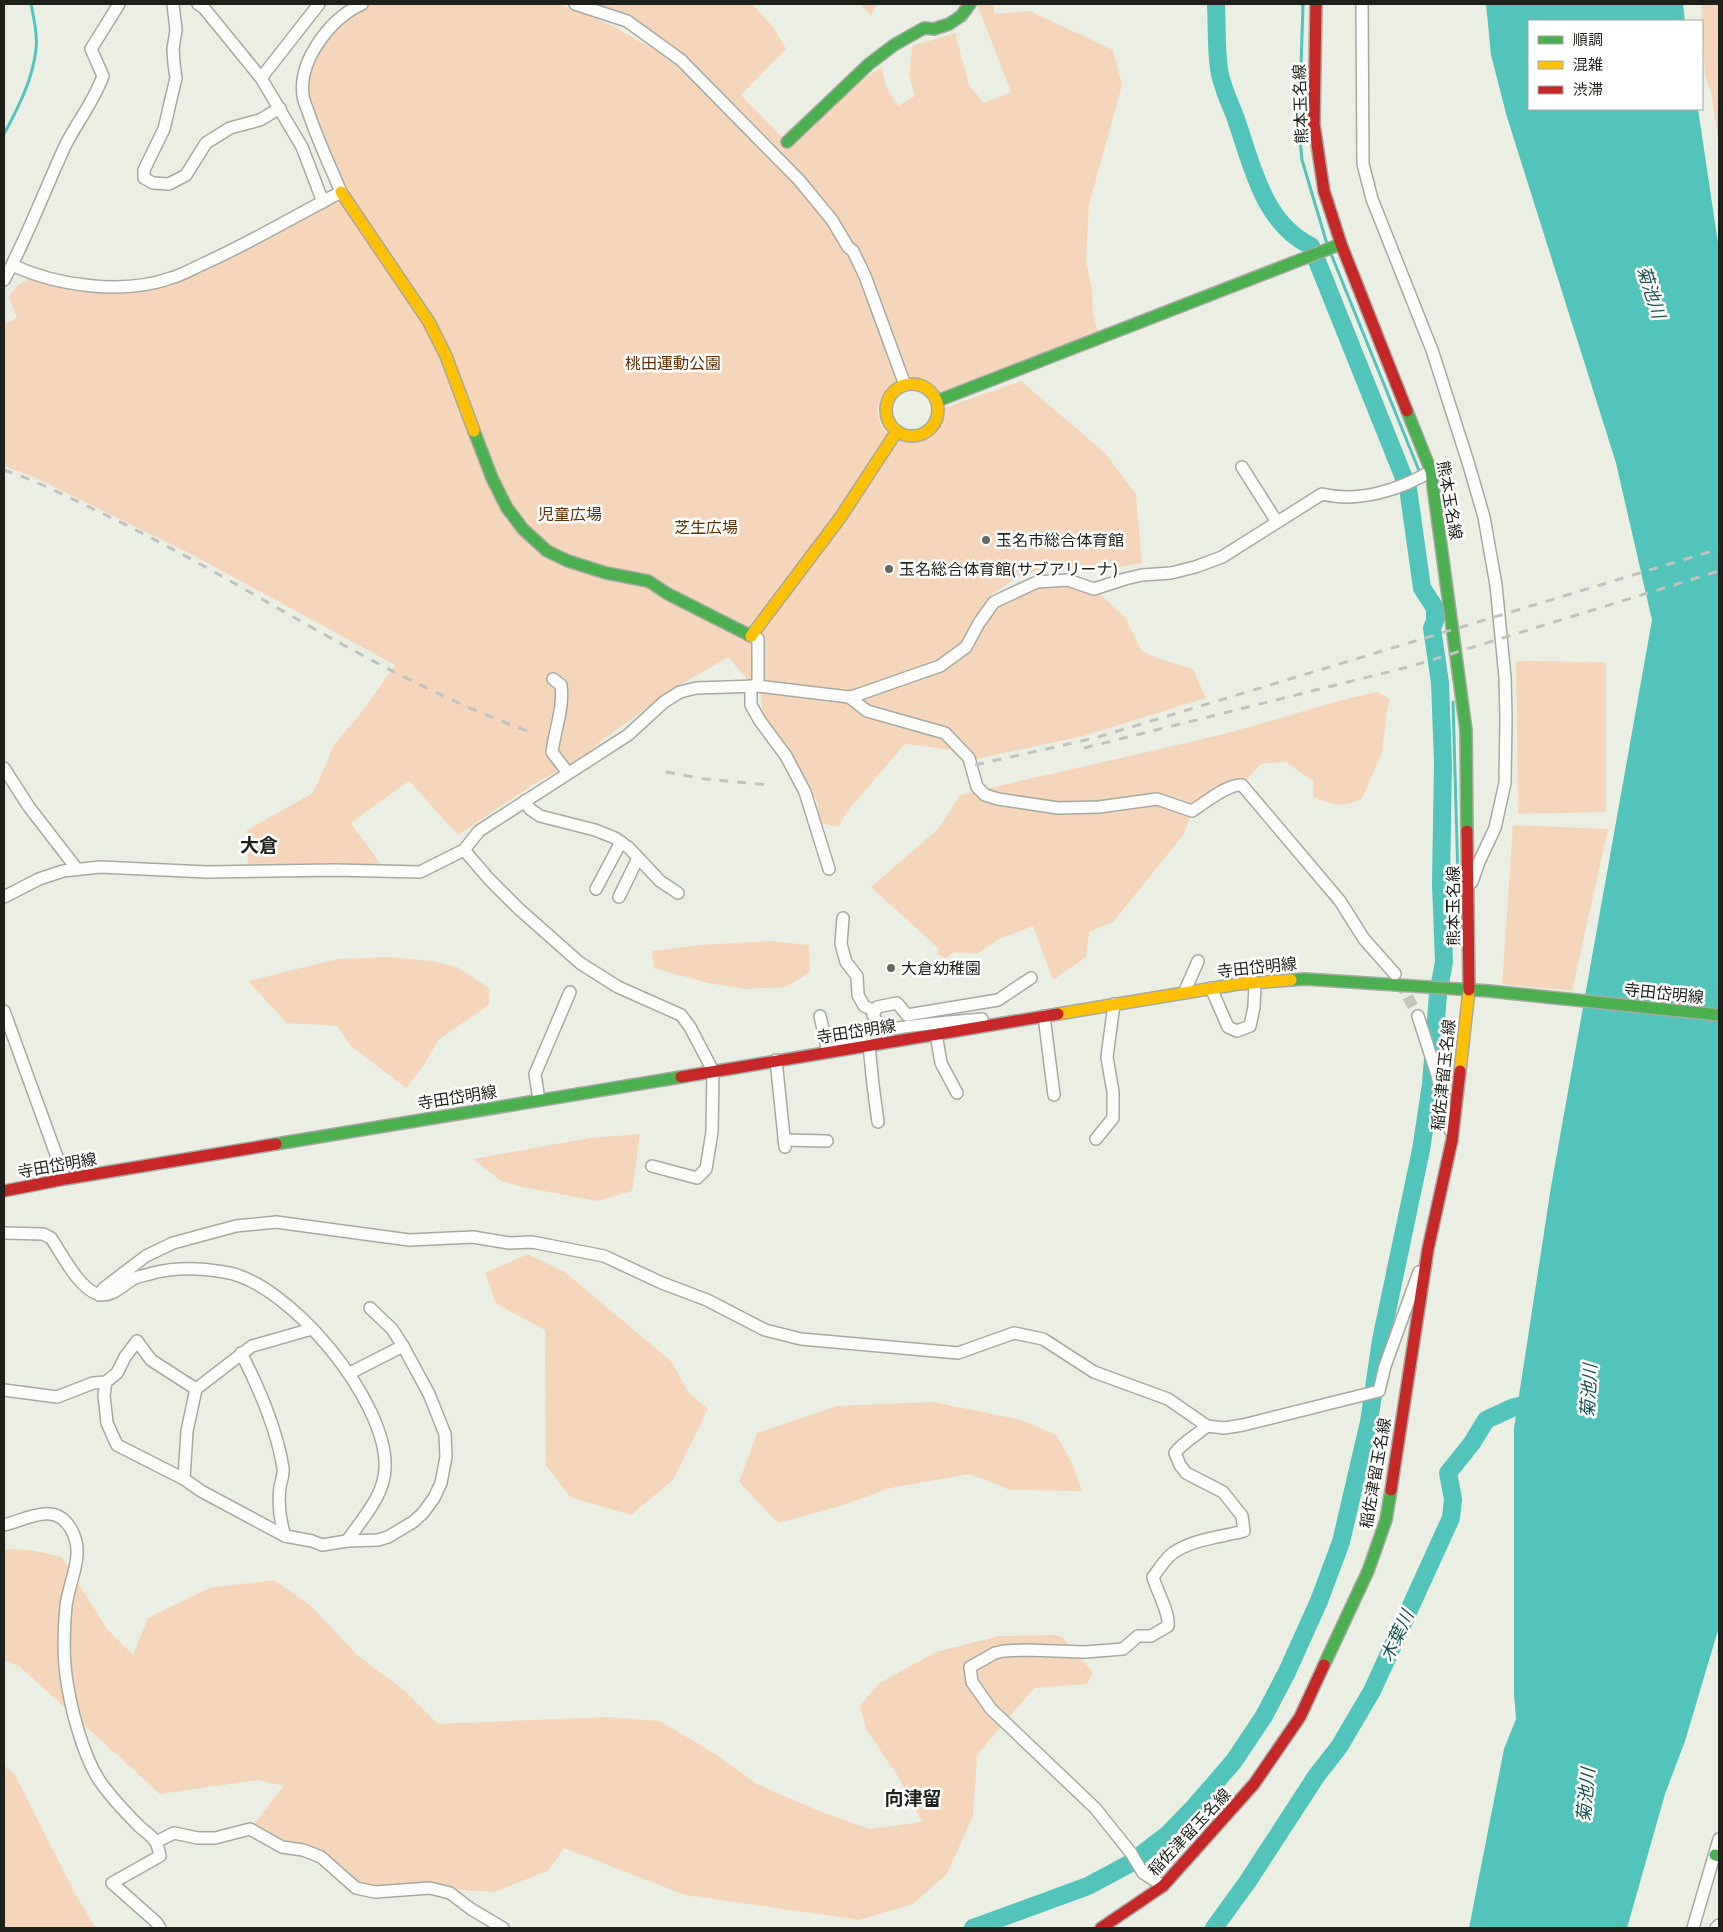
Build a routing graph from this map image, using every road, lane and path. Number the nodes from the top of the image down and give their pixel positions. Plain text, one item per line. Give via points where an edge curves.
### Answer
1 (119, 4) edge
2 (173, 4) edge
3 (198, 4) edge
4 (319, 4) edge
5 (362, 4) edge
6 (575, 4) edge
7 (970, 4) edge
8 (1316, 4) edge
9 (1362, 4) edge
10 (261, 78) junction
11 (280, 108) junction
12 (787, 142) dead end
13 (341, 192) junction
14 (322, 202) junction
15 (1333, 248) junction
16 (12, 265) junction
17 (4, 280) edge
18 (905, 385) junction
19 (937, 401) junction
20 (897, 432) junction
21 (1242, 467) dead end
22 (1428, 473) junction
23 (1277, 522) junction
24 (752, 636) junction
25 (553, 679) dead end
26 (755, 686) junction
27 (848, 697) junction
28 (4, 768) edge
29 (568, 773) junction
30 (525, 801) junction
31 (621, 842) junction
32 (464, 850) junction
33 (638, 858) junction
34 (829, 869) dead end
35 (76, 870) junction
36 (596, 889) dead end
37 (1469, 890) junction
38 (678, 893) dead end
39 (4, 897) edge
40 (619, 897) dead end
41 (844, 918) dead end
42 (1198, 961) dead end
43 (1395, 974) tunnel mouth
44 (1031, 978) dead end
45 (1255, 982) junction
46 (1211, 988) junction
47 (1469, 990) junction
48 (570, 992) dead end
49 (1184, 992) junction
50 (1114, 1004) junction
51 (4, 1011) edge
52 (875, 1011) junction
53 (906, 1014) junction
54 (1719, 1015) edge
55 (820, 1016) dead end
56 (1044, 1016) junction
57 (1418, 1016) tunnel mouth
58 (1006, 1022) junction
59 (902, 1028) junction
60 (883, 1032) junction
61 (936, 1034) junction
62 (869, 1045) junction
63 (828, 1052) junction
64 (776, 1060) junction
65 (714, 1071) junction
66 (957, 1094) dead end
67 (1054, 1095) dead end
68 (539, 1100) junction
69 (878, 1122) dead end
70 (1096, 1139) dead end
71 (1452, 1140) junction
72 (827, 1141) dead end
73 (652, 1166) dead end
74 (65, 1179) junction
75 (4, 1191) edge
76 (4, 1233) edge
77 (1428, 1248) junction
78 (100, 1295) junction
79 (370, 1308) dead end
80 (312, 1330) junction
81 (403, 1346) junction
82 (241, 1354) junction
83 (350, 1373) junction
84 (106, 1382) junction
85 (196, 1389) junction
86 (4, 1390) edge
87 (1207, 1426) junction
88 (184, 1479) junction
89 (4, 1525) edge
90 (286, 1536) junction
91 (347, 1541) junction
92 (1719, 1839) edge
93 (156, 1842) junction
94 (1717, 1856) edge
95 (1163, 1886) junction
96 (1719, 1925) edge
97 (160, 1928) edge
98 (503, 1928) edge
99 (1101, 1928) edge
100 (1693, 1928) edge
101 (1716, 1928) edge

1 - 16 street via 91,49 103,76 97,93 67,143
2 - 11 street via 176,78 164,129 144,170 144,178 153,183 169,184 186,175 206,143 230,128 260,120
3 - 10 street
4 - 10 street
5 - 13 street via 322,36 312,52 304,85 303,95 314,130
6 - 18 street via 627,21 681,60 799,180 832,220 865,276
7 - 12 main road via 949,24 934,29 924,28 898,42 869,64
8 - 15 main road, 熊本玉名線 via 1314,124
9 - 37 street via 1363,164 1372,199 1432,350 1468,462 1484,517 1496,585 1505,677 1505,782 1495,828
10 - 11 street
11 - 14 street via 302,147
13 - 14 street
13 - 24 main road via 429,322 448,360 492,478 507,508 523,529 547,551 568,561 648,581
14 - 16 street via 171,278 132,287 50,279
15 - 19 main road
15 - 22 main road, 熊本玉名線
16 - 17 street
18 - 19 main road via 918,384 930,390
18 - 20 main road via 897,388 887,402 887,418
19 - 20 main road via 938,417 928,431 913,436
20 - 24 main road via 840,518
21 - 23 street
22 - 23 street via 1402,486 1369,494 1334,497 1322,494
22 - 37 main road, 熊本玉名線 via 1466,730
23 - 27 street via 1222,557 1172,573 1142,575 1094,589 1068,580 1037,582 994,602 966,646 940,666
24 - 26 street via 758,639
25 - 29 street via 561,685 562,708 552,752
26 - 27 street
26 - 29 street via 696,688 680,692 628,735
26 - 34 street via 751,705 786,756 805,792
27 - 43 street via 867,711 945,733 969,758 977,787 985,795 998,799 1058,808 1100,807 1157,799 1192,811 1224,790 1242,785 1340,901 1364,939
28 - 35 street
29 - 30 street
30 - 31 street via 540,816 595,830
30 - 32 street via 479,831
31 - 33 street
31 - 36 street
32 - 35 street via 420,872 207,872 100,867
32 - 65 street via 489,880 580,963 618,987 680,1015
33 - 38 street via 660,881
33 - 40 street
35 - 39 street via 39,879
37 - 47 main road, 熊本玉名線
41 - 52 street via 841,944 846,962 857,976 858,995 864,1006
42 - 49 street
44 - 53 street via 998,1000
45 - 46 main road, 寺田岱明線
45 - 46 street via 1250,1026 1237,1031 1228,1027
45 - 47 main road, 寺田岱明線 via 1304,979
46 - 49 main road, 寺田岱明線
47 - 54 main road, 寺田岱明線
47 - 71 main road, 稲佐津留玉名線
48 - 68 street via 536,1074
49 - 50 main road, 寺田岱明線
50 - 56 main road, 寺田岱明線
50 - 70 street via 1107,1057 1113,1092 1113,1118
51 - 74 street
52 - 53 street via 877,1007 897,1003
52 - 60 street via 873,1015
53 - 59 street
55 - 63 street
56 - 58 main road, 寺田岱明線
56 - 67 street
57 - 71 street via 1437,1075
58 - 59 street via 984,1019
58 - 61 main road, 寺田岱明線
59 - 60 street
60 - 63 street via 840,1044
61 - 62 main road, 寺田岱明線
61 - 66 street via 941,1063
62 - 63 main road, 寺田岱明線
62 - 69 street
63 - 64 main road, 寺田岱明線
64 - 65 main road, 寺田岱明線
64 - 72 street via 784,1144
65 - 68 main road, 寺田岱明線
65 - 73 street via 712,1132 706,1169 697,1178
68 - 74 main road, 寺田岱明線
71 - 77 main road, 稲佐津留玉名線
74 - 75 main road, 寺田岱明線
76 - 78 street via 43,1234 51,1238 88,1291
77 - 87 street via 1384,1366 1379,1391 1243,1425
77 - 95 main road, 稲佐津留玉名線 via 1386,1520 1368,1572 1300,1717 1254,1784
78 - 80 street via 111,1294 135,1278 173,1268 226,1272 263,1286
78 - 87 street via 104,1288 146,1256 173,1243 236,1226 276,1222 408,1240 473,1237 532,1242 604,1256 662,1284 707,1300 765,1330 801,1339 958,1353 1014,1333 1043,1339 1094,1372 1168,1398
79 - 81 street via 392,1329
80 - 82 street via 252,1346
80 - 83 street
81 - 83 street
81 - 91 street via 429,1394 445,1434 446,1457 441,1483 423,1513 405,1527 378,1540
82 - 85 street
82 - 90 street via 279,1443 284,1471 280,1512
83 - 91 street via 378,1427 386,1470 381,1490
84 - 85 street via 117,1372 137,1341 151,1360
84 - 86 street via 93,1383 58,1397
84 - 88 street via 107,1423 117,1445
85 - 88 street via 187,1431
87 - 95 street via 1175,1453 1186,1472 1222,1492 1242,1516 1244,1531 1194,1543 1165,1562 1153,1577 1167,1614 1168,1626 1151,1636 1138,1636 1123,1649 1004,1651 970,1668 972,1682 991,1709 1095,1808 1143,1873
88 - 90 street
89 - 93 street via 50,1512 61,1517 71,1528 79,1549 66,1605 64,1642 74,1713 98,1779
90 - 91 street via 322,1545
92 - 94 street
93 - 97 street via 160,1856 112,1883
93 - 98 street via 174,1833 215,1838 250,1830 282,1846 321,1857 356,1888 375,1892 430,1888 450,1893
94 - 100 street
95 - 99 main road, 稲佐津留玉名線
96 - 101 street

